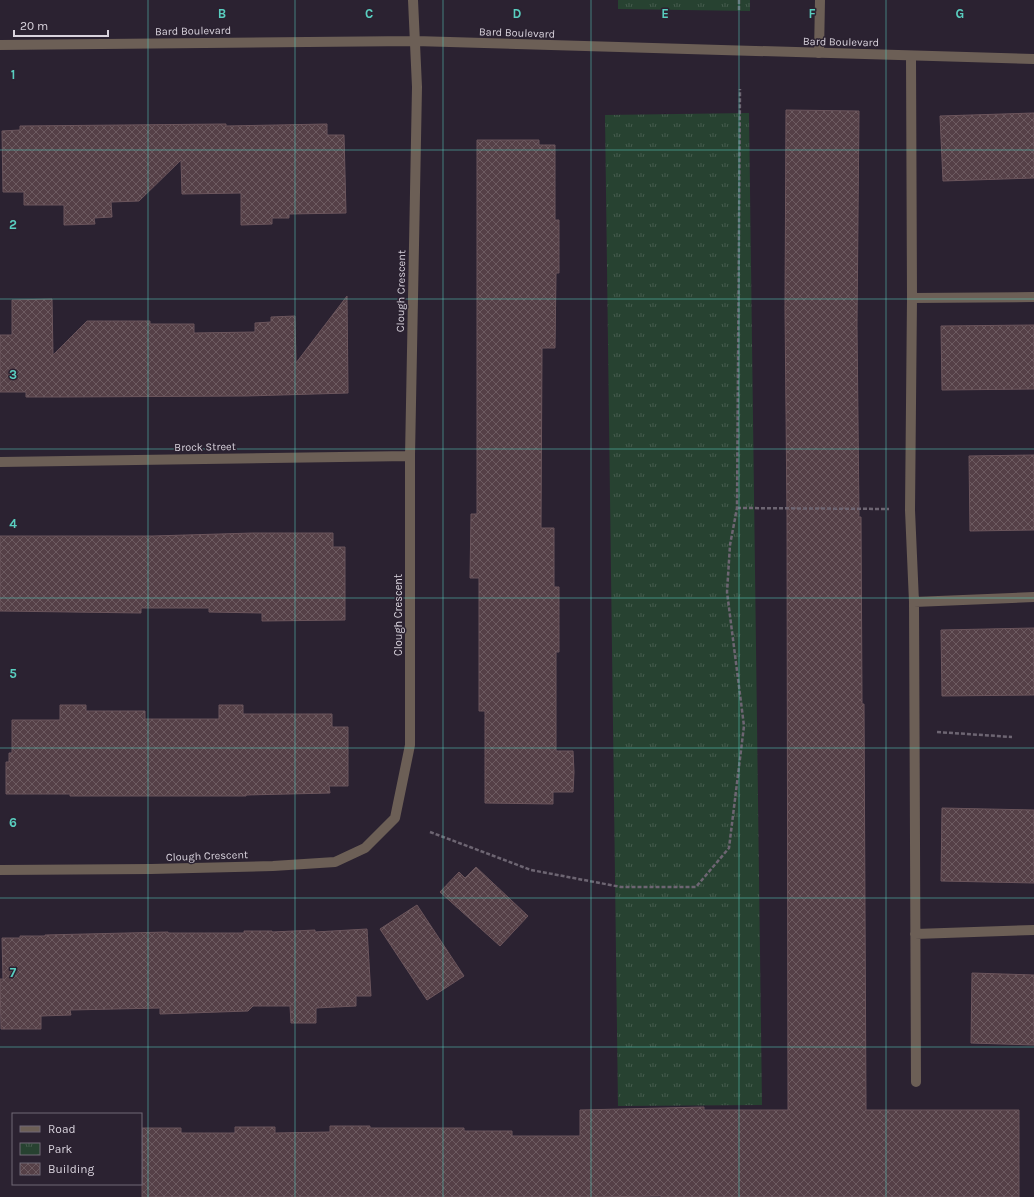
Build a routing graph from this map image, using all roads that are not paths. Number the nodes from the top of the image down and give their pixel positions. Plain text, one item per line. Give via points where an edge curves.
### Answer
1 (413, 0) edge
2 (820, 0) edge
3 (415, 42) junction
4 (0, 45) edge
5 (819, 53) junction
6 (911, 56) junction
7 (1034, 59) edge
8 (1034, 297) edge
9 (912, 298) junction
10 (410, 456) junction
11 (0, 462) edge
12 (1034, 597) edge
13 (914, 602) junction
14 (0, 870) edge
15 (1034, 930) edge
16 (915, 934) junction
17 (916, 1082) dead end

1 - 3 street, Clough Crescent
2 - 5 street
3 - 4 street, Bard Boulevard
3 - 5 street, Bard Boulevard
3 - 10 street, Clough Crescent via 417,88
5 - 6 street, Bard Boulevard
6 - 7 street, Bard Boulevard
6 - 9 street
8 - 9 street
9 - 13 street via 910,510
10 - 11 street, Brock Street
10 - 14 street, Clough Crescent via 410,745 395,818 365,848 335,862 151,869
12 - 13 street
13 - 16 street
15 - 16 street
16 - 17 street

